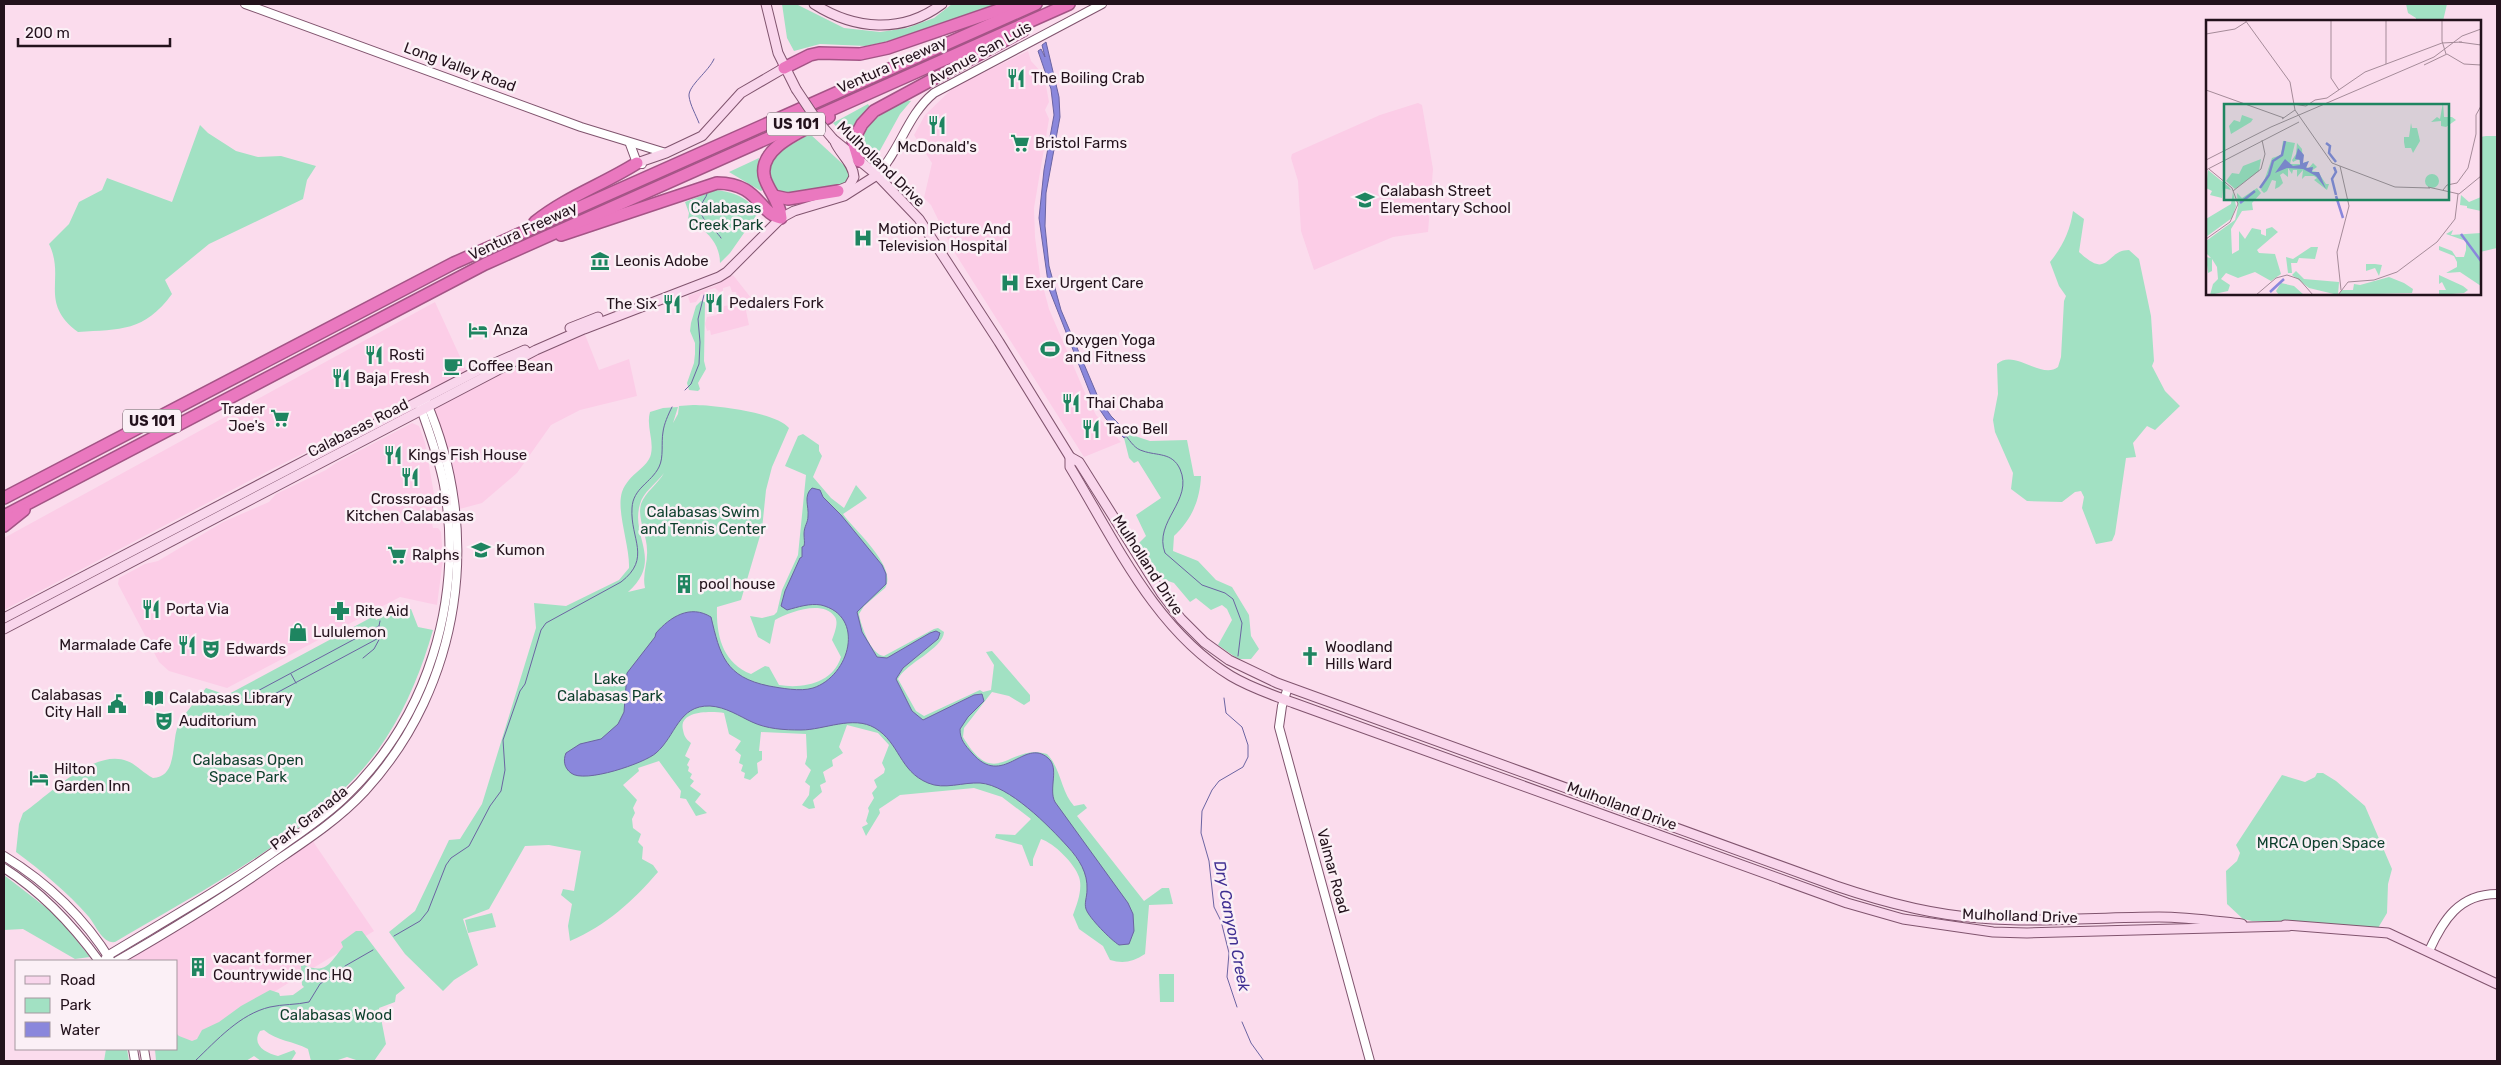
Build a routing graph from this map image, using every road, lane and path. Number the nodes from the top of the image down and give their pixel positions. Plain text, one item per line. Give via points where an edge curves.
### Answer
1 (245, 4) edge
2 (766, 4) edge
3 (814, 4) edge
4 (942, 4) edge
5 (1016, 4) edge
6 (1036, 4) edge
7 (1068, 4) edge
8 (1102, 4) edge
9 (1054, 10) junction
10 (784, 68) junction
11 (884, 84) junction
12 (833, 138) junction
13 (630, 144) junction
14 (666, 153) junction
15 (859, 161) junction
16 (637, 163) junction
17 (877, 175) junction
18 (838, 191) junction
19 (774, 196) junction
20 (781, 218) junction
21 (523, 232) junction
22 (538, 240) junction
23 (424, 405) junction
24 (1070, 457) junction
25 (253, 493) junction
26 (43, 495) junction
27 (4, 498) edge
28 (4, 516) edge
29 (1116, 520) junction
30 (4, 526) edge
31 (1106, 526) junction
32 (4, 618) edge
33 (4, 629) edge
34 (1288, 687) junction
35 (1284, 699) junction
36 (4, 856) edge
37 (4, 868) edge
38 (2497, 894) edge
39 (2289, 926) junction
40 (2429, 951) junction
41 (107, 959) edge
42 (98, 960) edge
43 (118, 960) edge
44 (2497, 984) edge
45 (1370, 1061) edge

1 - 13 street, Long Valley Road
2 - 10 main road, Mulholland Drive
3 - 4 main road via 848,21 884,26 910,21
5 - 10 highway via 888,48 860,54 819,53
6 - 21 highway, Ventura Freeway / US 101
7 - 9 highway, Ventura Freeway / US 101
8 - 17 street, Avenue San Luis via 934,93 912,116
9 - 11 highway, Ventura Freeway / US 101
9 - 15 highway via 1012,37 874,111 854,140
10 - 12 main road, Mulholland Drive, bridge via 816,119
10 - 14 main road via 742,92 702,136
11 - 19 highway via 776,146 764,169
11 - 22 highway, Ventura Freeway / US 101
12 - 15 main road, Mulholland Drive
12 - 18 main road via 851,166 854,177 849,186
13 - 14 street, Long Valley Road
13 - 16 street
14 - 16 main road
15 - 17 main road, Mulholland Drive
16 - 21 highway via 553,208
17 - 20 main road, Calabasas Road via 844,196
17 - 24 main road, Mulholland Drive via 909,208 937,245
18 - 19 highway via 788,199
18 - 20 main road via 794,207
19 - 20 highway
20 - 22 highway via 774,216 742,186 717,183 572,233
20 - 23 main road, Calabasas Road via 731,266 562,332
21 - 27 highway, Ventura Freeway / US 101 via 420,281
22 - 26 highway, Ventura Freeway / US 101 via 420,297
23 - 25 main road, Calabasas Road
23 - 41 street, Park Granada via 444,487 449,534 448,584 433,657 403,724 361,780 323,817 224,886
23 - 43 street, Park Granada via 440,435 453,481 459,559 456,596 444,652 414,723 373,781 329,824 238,888
24 - 29 main road, Mulholland Drive via 1079,462
24 - 31 main road, Mulholland Drive via 1070,467
25 - 32 main road, Calabasas Road
25 - 33 main road, Calabasas Road via 110,575
26 - 28 highway, Ventura Freeway / US 101
26 - 30 highway
29 - 31 main road
29 - 34 main road, Mulholland Drive via 1169,603 1196,634 1241,667
31 - 35 main road, Mulholland Drive via 1158,610 1184,639 1232,676
34 - 35 street, Valmar Road
34 - 39 main road, Mulholland Drive via 1836,886 1906,907 1994,919 2170,917
35 - 39 main road, Mulholland Drive via 1847,903 1903,919 1963,929 2027,933
35 - 45 street, Valmar Road via 1279,727
36 - 41 street via 60,897 87,927
37 - 42 street via 52,904
38 - 40 street via 2473,898 2459,905 2442,925
39 - 40 main road, Mulholland Drive via 2379,931
40 - 44 main road, Mulholland Drive

